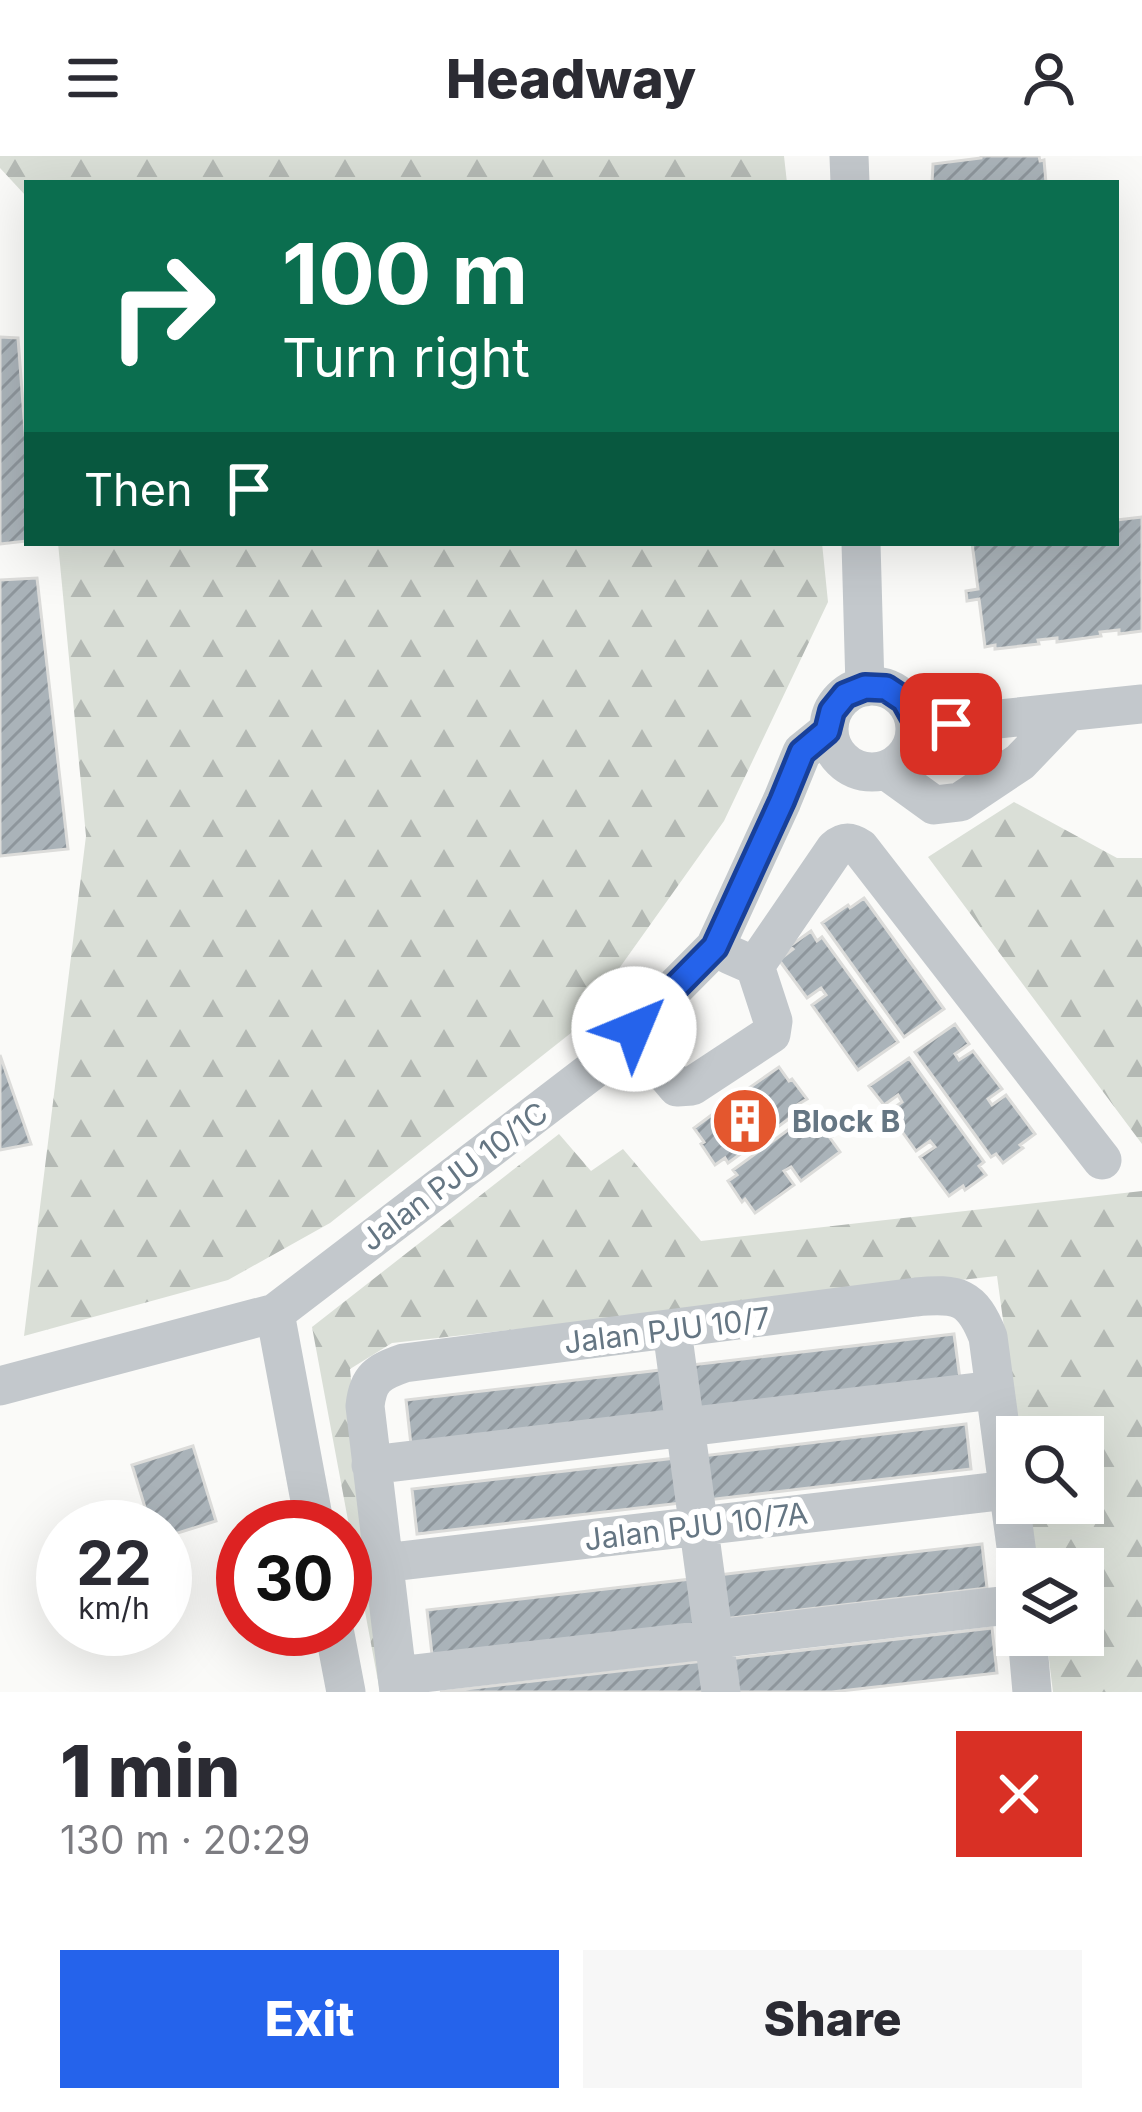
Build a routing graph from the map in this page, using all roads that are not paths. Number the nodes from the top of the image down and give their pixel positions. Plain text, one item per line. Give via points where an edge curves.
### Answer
1 (861, 546) edge
2 (865, 687) junction
3 (1142, 704) edge
4 (1066, 714) junction
5 (914, 718) junction
6 (833, 745) junction
7 (887, 770) junction
8 (715, 947) junction
9 (755, 966) junction
10 (661, 1069) dead end
11 (1102, 1160) dead end
12 (275, 1313) junction
13 (672, 1330) junction
14 (0, 1386) edge
15 (994, 1390) junction
16 (998, 1416) edge
17 (685, 1428) junction
18 (371, 1465) junction
19 (996, 1491) edge
20 (310, 1500) edge
21 (698, 1526) junction
22 (383, 1563) junction
23 (996, 1606) edge
24 (714, 1640) junction
25 (339, 1656) edge
26 (1029, 1656) edge
27 (398, 1684) edge
28 (346, 1692) edge
29 (721, 1692) edge
30 (1032, 1692) edge

1 - 2 street
2 - 5 street via 886,688
2 - 6 street via 832,711
3 - 4 street
4 - 5 street via 951,724
4 - 7 street via 1020,762 960,802 934,805
5 - 7 street via 905,758
6 - 7 street via 861,772
6 - 8 street, Jalan PJU 10/1C via 802,752
8 - 9 street
8 - 12 street, Jalan PJU 10/1C via 593,1070
9 - 10 street via 771,1034 692,1087 676,1087
9 - 11 street via 835,849 852,842
12 - 14 street, Jalan PJU 10/1C
12 - 20 street
13 - 15 street, Jalan PJU 10/7 via 943,1294 979,1315
13 - 17 street
13 - 18 street, Jalan PJU 10/7 via 387,1369 367,1388
15 - 16 street
15 - 17 street
17 - 18 street
17 - 21 street
18 - 22 street
19 - 21 street, Jalan PJU 10/7A
21 - 22 street, Jalan PJU 10/7A
21 - 24 street
22 - 27 street
23 - 24 street
24 - 27 street
24 - 29 street
25 - 28 street
26 - 30 street

